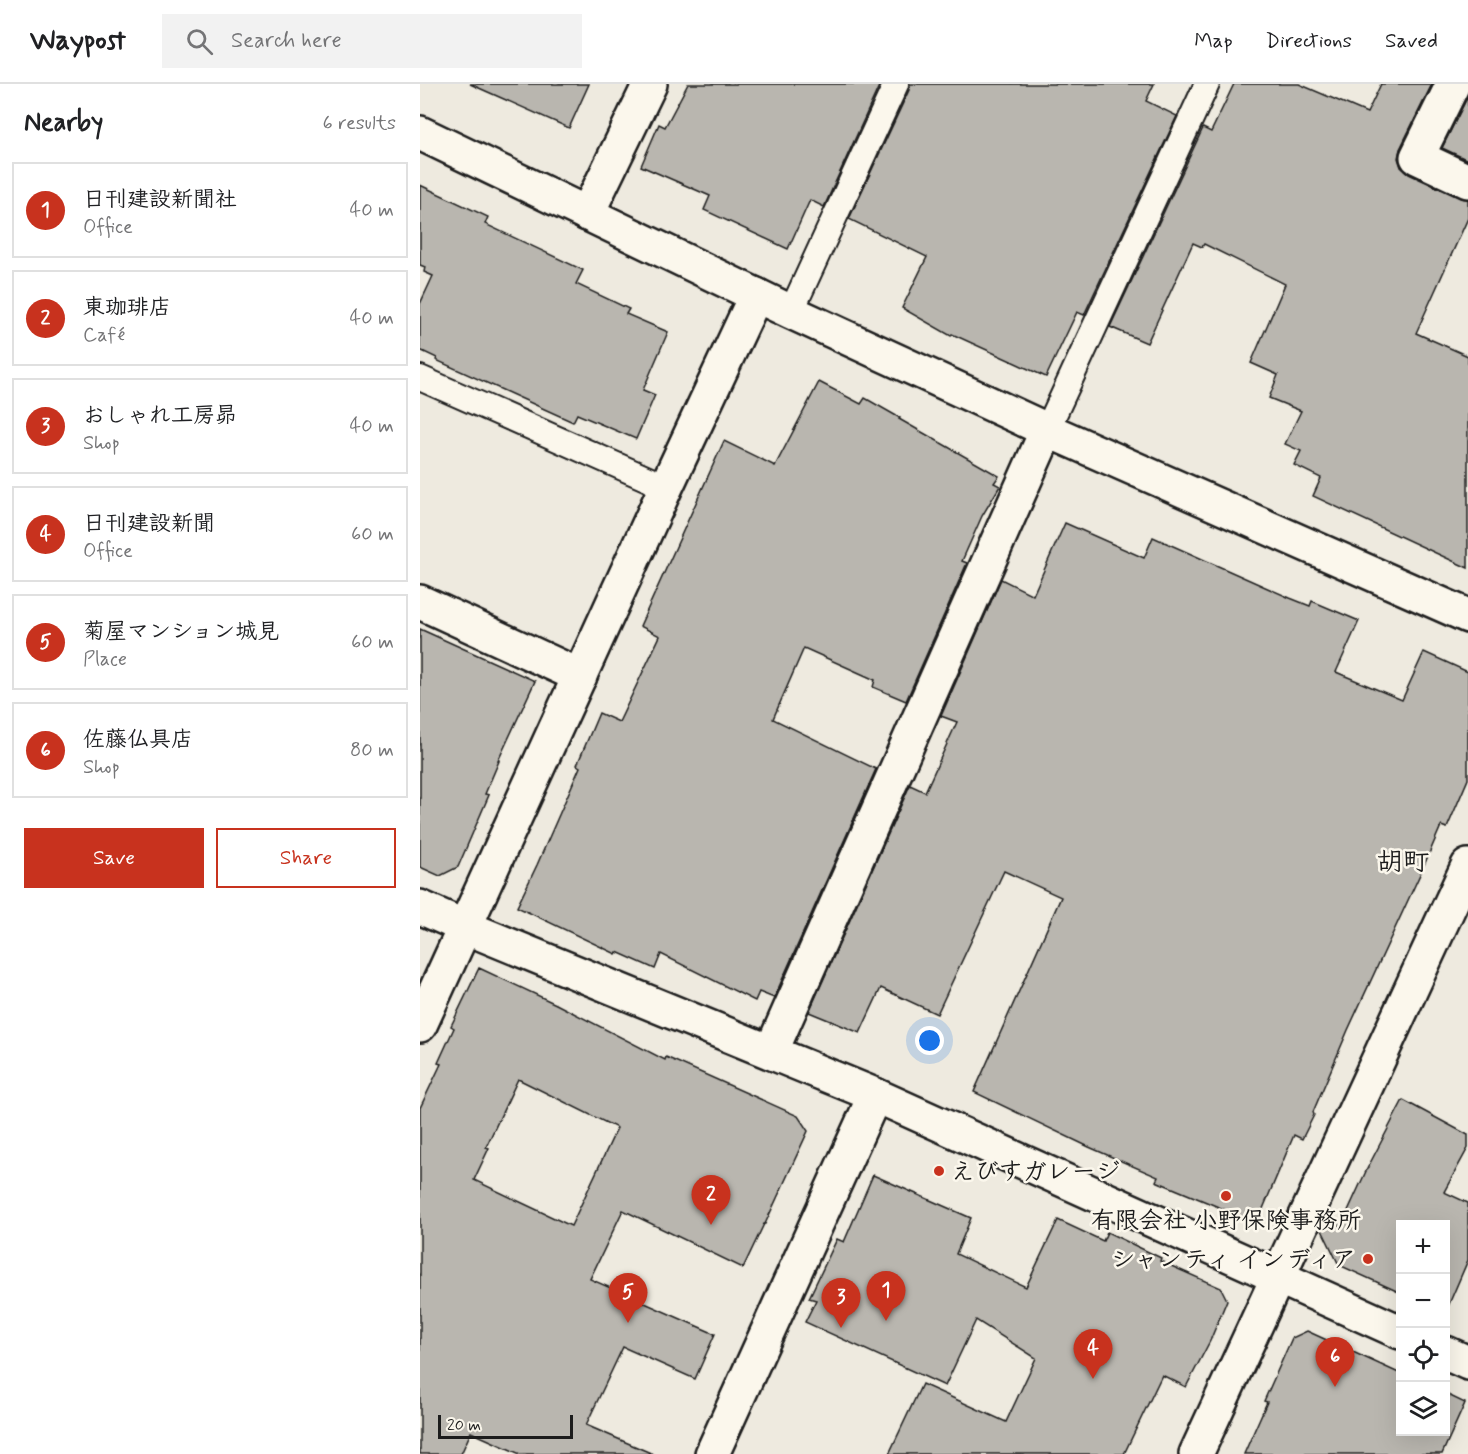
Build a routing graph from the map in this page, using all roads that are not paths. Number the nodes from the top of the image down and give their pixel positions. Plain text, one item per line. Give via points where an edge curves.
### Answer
1 (650, 84) edge
2 (896, 84) edge
3 (1208, 84) edge
4 (1453, 84) edge
5 (420, 133) edge
6 (1468, 181) edge
7 (587, 214) junction
8 (756, 295) junction
9 (790, 312) junction
10 (420, 378) edge
11 (1047, 430) junction
12 (666, 487) junction
13 (420, 602) edge
14 (1468, 616) edge
15 (580, 676) junction
16 (1468, 866) edge
17 (420, 907) edge
18 (465, 927) junction
19 (420, 1025) edge
20 (771, 1052) junction
21 (874, 1095) junction
22 (1278, 1276) junction
23 (1396, 1330) edge
24 (1450, 1355) edge
25 (1468, 1363) edge
26 (712, 1454) edge
27 (1196, 1454) edge

1 - 7 street
2 - 9 lane
3 - 11 lane
4 - 6 street via 1418,157
5 - 7 street
7 - 8 street
8 - 9 street
8 - 12 street
9 - 11 street
10 - 12 lane
11 - 14 street
11 - 20 street
12 - 15 street
13 - 15 street
15 - 18 street
16 - 22 street
17 - 18 street
18 - 19 street
18 - 20 street
20 - 21 street
21 - 22 street
21 - 26 street
22 - 23 street
22 - 27 street
24 - 25 street

